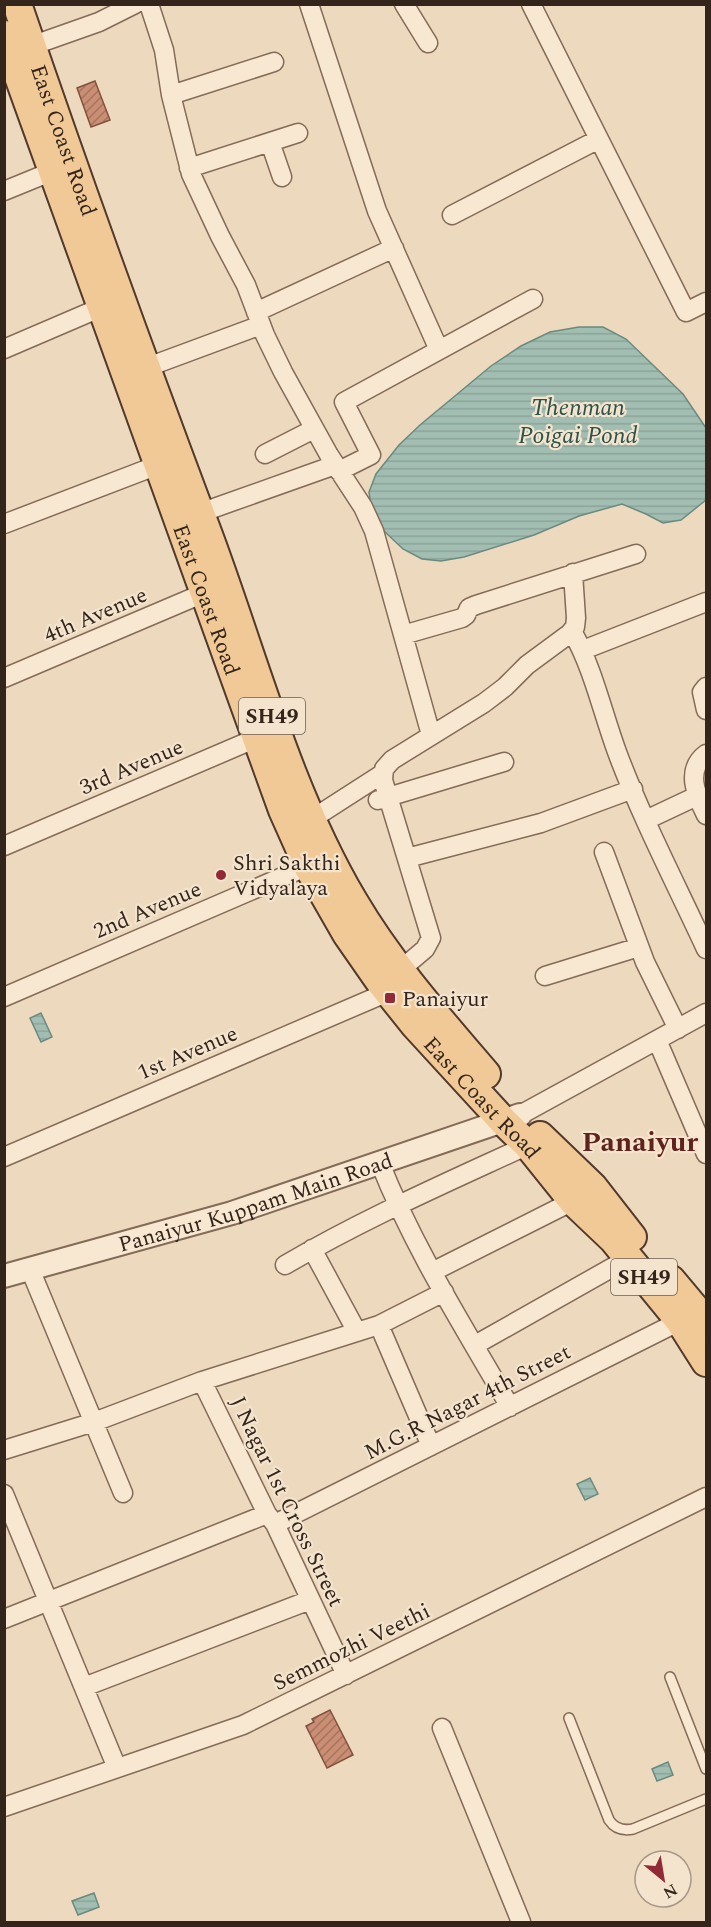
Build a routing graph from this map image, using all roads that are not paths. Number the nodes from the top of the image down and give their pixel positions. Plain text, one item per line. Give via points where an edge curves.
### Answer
1 (17, 4) edge
2 (135, 4) edge
3 (149, 4) edge
4 (309, 4) edge
5 (404, 4) edge
6 (531, 4) edge
7 (4, 35) edge
8 (428, 43) dead end
9 (31, 46) junction
10 (274, 62) dead end
11 (171, 94) junction
12 (297, 133) dead end
13 (599, 139) junction
14 (270, 142) junction
15 (189, 168) junction
16 (52, 171) junction
17 (282, 177) dead end
18 (4, 191) edge
19 (452, 214) dead end
20 (394, 248) junction
21 (533, 298) dead end
22 (706, 302) edge
23 (102, 307) junction
24 (258, 318) junction
25 (124, 340) junction
26 (4, 348) edge
27 (439, 350) junction
28 (145, 368) junction
29 (314, 429) junction
30 (265, 454) dead end
31 (158, 465) junction
32 (337, 468) junction
33 (200, 513) junction
34 (4, 524) edge
35 (636, 554) dead end
36 (573, 573) junction
37 (204, 593) junction
38 (706, 603) edge
39 (572, 631) junction
40 (403, 635) junction
41 (583, 650) junction
42 (4, 678) edge
43 (706, 687) edge
44 (706, 710) edge
45 (266, 734) junction
46 (430, 735) junction
47 (706, 754) edge
48 (504, 762) dead end
49 (382, 774) junction
50 (633, 789) junction
51 (383, 798) junction
52 (704, 805) edge
53 (312, 819) junction
54 (646, 820) junction
55 (4, 846) edge
56 (604, 852) dead end
57 (407, 858) junction
58 (308, 866) junction
59 (639, 947) junction
60 (706, 949) edge
61 (545, 976) dead end
62 (393, 981) junction
63 (4, 997) edge
64 (706, 1013) edge
65 (678, 1029) junction
66 (657, 1040) junction
67 (512, 1119) junction
68 (528, 1145) junction
69 (706, 1154) edge
70 (4, 1157) edge
71 (380, 1164) junction
72 (573, 1201) junction
73 (397, 1205) junction
74 (312, 1249) junction
75 (629, 1258) junction
76 (285, 1265) dead end
77 (30, 1269) junction
78 (432, 1272) junction
79 (4, 1276) edge
80 (444, 1292) junction
81 (693, 1323) edge
82 (378, 1325) junction
83 (357, 1332) junction
84 (475, 1345) junction
85 (706, 1362) edge
86 (202, 1381) junction
87 (510, 1407) junction
88 (94, 1422) junction
89 (431, 1446) junction
90 (4, 1450) edge
91 (123, 1493) dead end
92 (4, 1494) edge
93 (706, 1497) edge
94 (271, 1519) junction
95 (310, 1600) junction
96 (50, 1601) junction
97 (4, 1619) edge
98 (346, 1676) junction
99 (670, 1677) dead end
100 (84, 1687) junction
101 (569, 1719) dead end
102 (442, 1728) dead end
103 (117, 1768) junction
104 (706, 1769) edge
105 (706, 1799) edge
106 (4, 1807) edge
107 (521, 1923) edge

1 - 9 main road, East Coast Road / SH49
2 - 9 street via 99,22
3 - 11 street via 164,50
4 - 20 street via 375,204
5 - 8 street
6 - 13 street
7 - 16 main road, East Coast Road / SH49
9 - 25 main road, East Coast Road / SH49
10 - 11 street
11 - 15 street
12 - 14 street
13 - 19 street
13 - 22 street via 686,312
14 - 15 street
14 - 17 street
15 - 24 street
16 - 18 street
16 - 23 main road, East Coast Road / SH49
20 - 24 street
20 - 27 street
21 - 27 street
23 - 25 main road, East Coast Road / SH49
23 - 26 street
24 - 28 street
24 - 29 street
25 - 28 main road, East Coast Road / SH49
25 - 31 main road, East Coast Road / SH49
27 - 32 street via 344,402 371,455
28 - 33 main road, East Coast Road / SH49
29 - 30 street
29 - 32 street
31 - 34 street
31 - 37 main road, East Coast Road / SH49
32 - 33 street
32 - 40 street via 358,497 374,531
33 - 45 main road, East Coast Road / SH49
35 - 36 street
36 - 39 street via 576,618
36 - 40 street via 472,606 462,618
37 - 42 street, 4th Avenue
37 - 45 main road, East Coast Road / SH49
38 - 41 street
39 - 41 street
39 - 46 street via 484,703
40 - 46 street
41 - 50 street
43 - 44 street via 702,692
45 - 53 main road, East Coast Road / SH49
45 - 55 street, 3rd Avenue
45 - 58 main road, East Coast Road / SH49 via 284,810
46 - 49 street via 392,760
47 - 52 street via 694,768 693,780
48 - 51 street
49 - 51 street
49 - 53 street
50 - 54 street
50 - 57 street via 541,823
51 - 57 street
52 - 54 street
53 - 62 main road, East Coast Road / SH49
54 - 60 street
56 - 59 street
57 - 62 street, 1st Avenue via 431,939
58 - 62 main road, East Coast Road / SH49 via 347,934
58 - 63 street, 2nd Avenue
59 - 61 street
59 - 65 street
62 - 67 main road, East Coast Road / SH49
62 - 70 street, 1st Avenue
64 - 65 street
65 - 66 street
66 - 67 street
66 - 69 street
67 - 68 main road, East Coast Road / SH49
67 - 71 street, Panaiyur Kuppam Main Road
67 - 81 main road, East Coast Road / SH49 via 593,1187 698,1311
68 - 72 main road, East Coast Road / SH49
68 - 73 street
71 - 73 street
71 - 77 street, Panaiyur Kuppam Main Road via 232,1213
72 - 75 main road, East Coast Road / SH49
72 - 78 street
73 - 74 street
73 - 78 street
74 - 76 street
74 - 83 street
75 - 81 main road, East Coast Road / SH49
75 - 84 street
77 - 79 street, Panaiyur Kuppam Main Road
77 - 88 street
78 - 80 street
80 - 82 street
80 - 84 street
81 - 85 main road, East Coast Road / SH49
81 - 87 street, M.G.R Nagar 4th Street
82 - 83 street
82 - 89 street
83 - 86 street
84 - 87 street
86 - 88 street
86 - 94 street, J Nagar 1st Cross Street
87 - 89 street, M.G.R Nagar 4th Street
88 - 90 street
88 - 91 street
89 - 94 street, M.G.R Nagar 4th Street
92 - 96 street
93 - 98 street, Semmozhi Veethi
94 - 95 street, J Nagar 1st Cross Street
94 - 96 street, M.G.R Nagar 4th Street
95 - 98 street, J Nagar 1st Cross Street
95 - 100 street
96 - 97 street, M.G.R Nagar 4th Street
96 - 100 street
98 - 103 street, Semmozhi Veethi via 243,1725
99 - 104 lane
100 - 103 street
101 - 105 lane via 613,1825 622,1830 633,1829
102 - 107 street
103 - 106 street, Semmozhi Veethi

